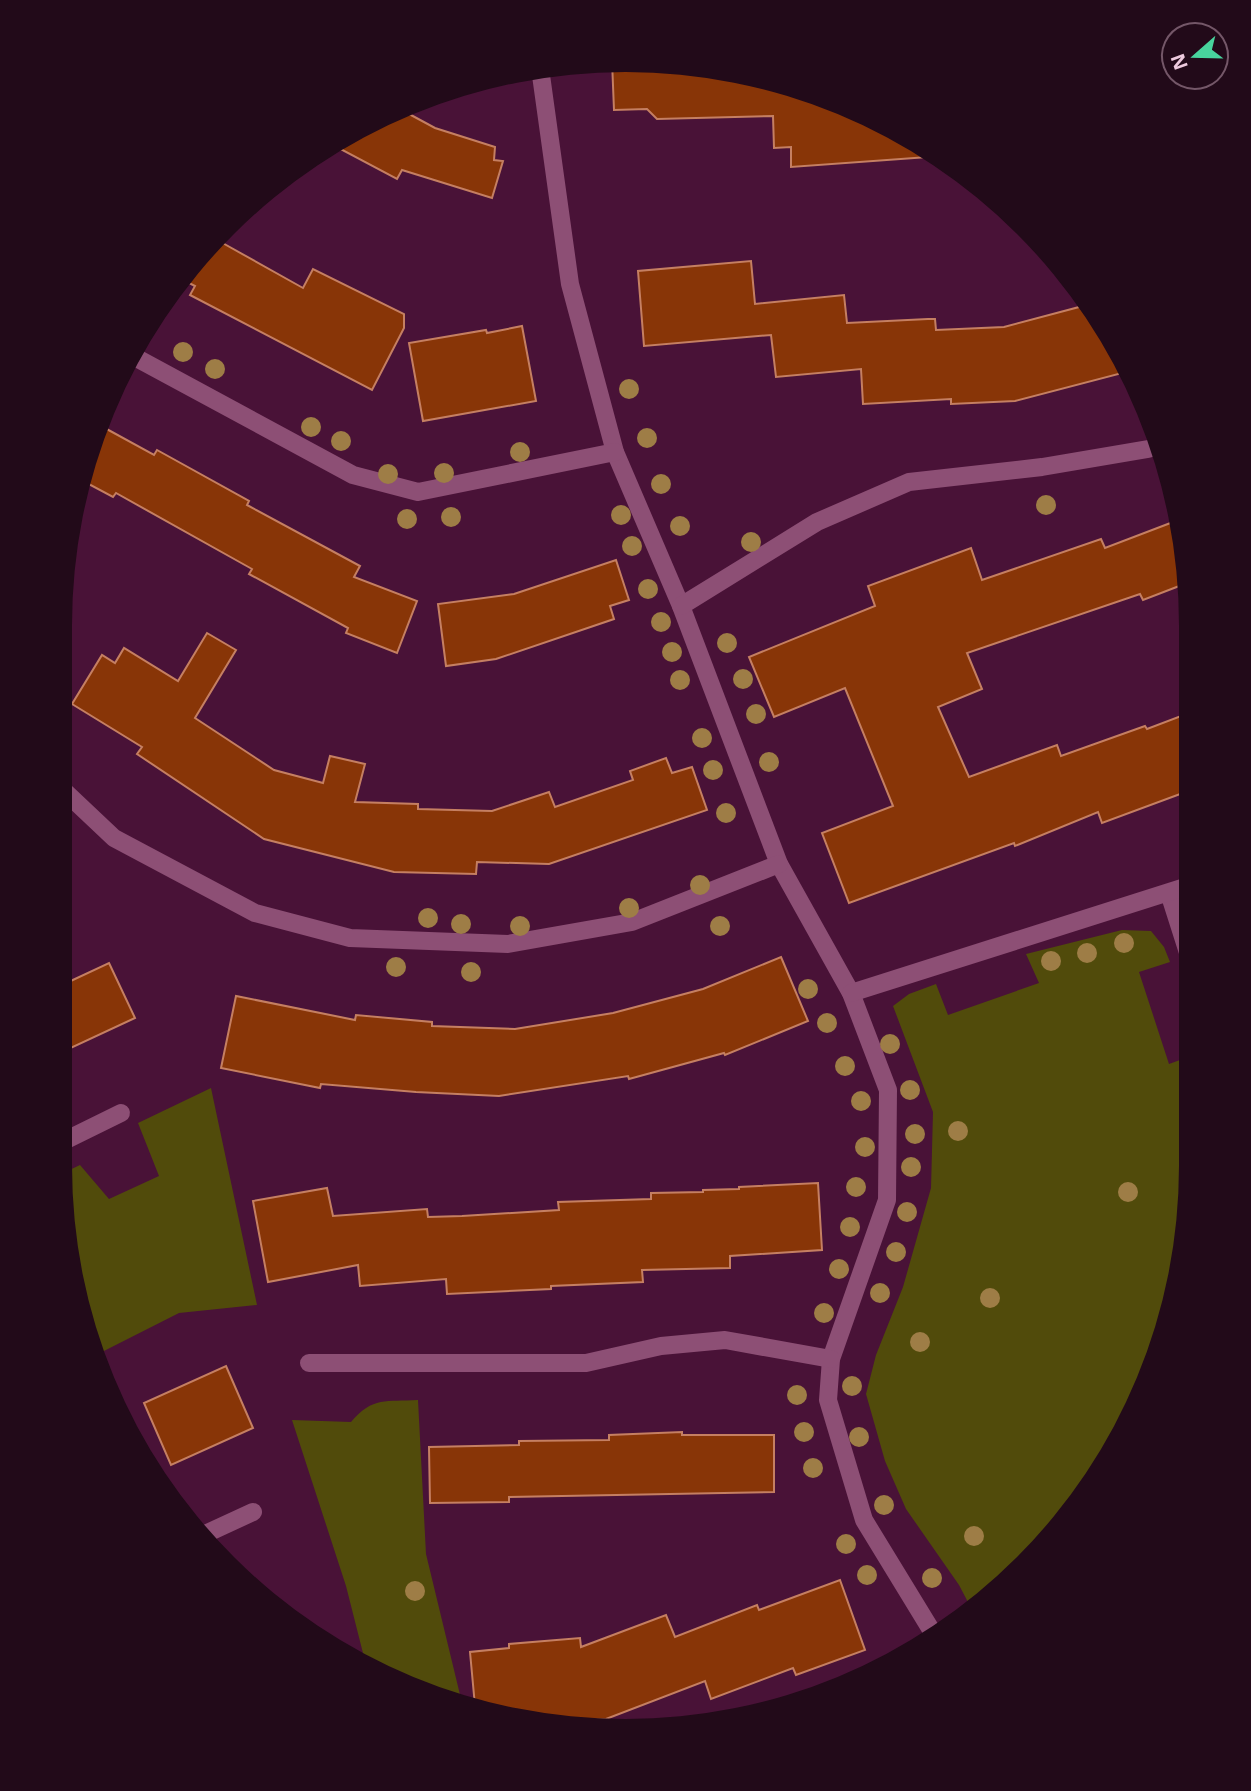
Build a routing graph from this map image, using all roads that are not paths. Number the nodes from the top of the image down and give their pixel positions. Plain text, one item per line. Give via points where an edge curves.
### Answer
1 (541, 78) edge
2 (140, 360) edge
3 (1148, 449) dead end
4 (615, 452) junction
5 (681, 606) junction
6 (72, 798) edge
7 (779, 864) junction
8 (1179, 890) edge
9 (1169, 893) junction
10 (1179, 923) edge
11 (851, 993) junction
12 (121, 1113) dead end
13 (72, 1137) edge
14 (831, 1359) junction
15 (309, 1363) dead end
16 (253, 1512) dead end
17 (210, 1532) edge
18 (930, 1628) edge

1 - 4 street via 570,284
2 - 4 street via 353,475 418,492
3 - 5 street via 909,482 817,522
4 - 5 street
5 - 7 street
6 - 7 street via 114,838 255,913 350,938 508,944 632,922
7 - 11 street
8 - 9 street
9 - 10 street
9 - 11 street
11 - 14 street via 888,1090 887,1200
12 - 13 street
14 - 15 street via 725,1340 661,1346 586,1363
14 - 18 street via 828,1400 864,1520
16 - 17 street

